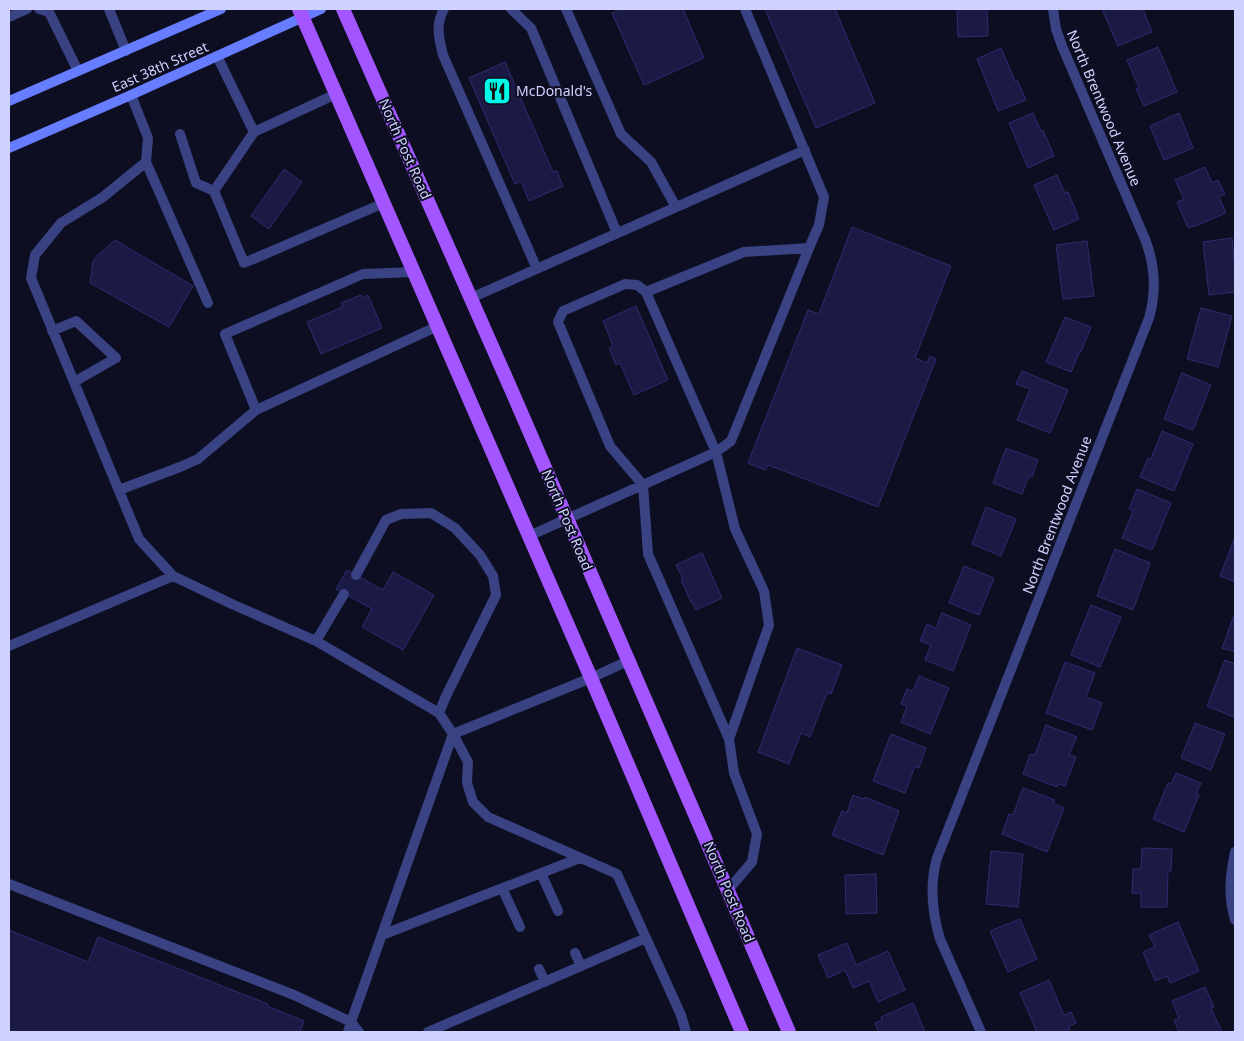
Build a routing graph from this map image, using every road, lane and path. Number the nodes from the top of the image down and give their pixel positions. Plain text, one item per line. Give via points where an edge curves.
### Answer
1 (27, 9) edge
2 (108, 9) edge
3 (221, 9) edge
4 (322, 9) edge
5 (343, 9) edge
6 (444, 9) edge
7 (510, 9) edge
8 (566, 9) edge
9 (745, 9) edge
10 (1053, 9) edge
11 (45, 10) edge
12 (301, 13) edge
13 (9, 17) edge
14 (126, 51) junction
15 (218, 56) junction
16 (78, 71) junction
17 (336, 94) junction
18 (132, 95) junction
19 (9, 102) edge
20 (254, 132) junction
21 (180, 134) dead end
22 (9, 148) edge
23 (805, 150) junction
24 (146, 162) junction
25 (214, 191) junction
26 (384, 203) junction
27 (676, 207) junction
28 (617, 233) junction
29 (810, 248) junction
30 (537, 269) junction
31 (414, 272) junction
32 (646, 292) junction
33 (471, 298) junction
34 (208, 303) dead end
35 (438, 326) junction
36 (52, 331) junction
37 (74, 382) junction
38 (256, 410) junction
39 (716, 452) junction
40 (644, 485) junction
41 (119, 490) junction
42 (567, 519) junction
43 (529, 536) junction
44 (356, 575) dead end
45 (173, 576) junction
46 (344, 594) dead end
47 (316, 641) junction
48 (9, 646) edge
49 (628, 661) junction
50 (591, 678) junction
51 (439, 713) junction
52 (453, 734) junction
53 (730, 739) junction
54 (1235, 852) edge
55 (580, 858) junction
56 (541, 873) junction
57 (9, 884) edge
58 (502, 888) junction
59 (728, 890) junction
60 (558, 912) dead end
61 (1235, 920) edge
62 (520, 927) dead end
63 (382, 935) junction
64 (646, 938) junction
65 (576, 953) dead end
66 (581, 966) junction
67 (539, 969) dead end
68 (545, 982) junction
69 (349, 1027) edge
70 (360, 1032) edge
71 (428, 1032) edge
72 (686, 1032) edge
73 (742, 1032) edge
74 (789, 1032) edge
75 (981, 1032) edge

1 - 13 street
2 - 14 street
3 - 14 main road, East 38th Street
4 - 12 main road, East 38th Street
5 - 33 main road, North Post Road
6 - 30 street via 438,33 443,55
7 - 28 street via 531,28
8 - 27 street via 622,134 651,162
9 - 23 street
10 - 75 street, North Brentwood Avenue via 1062,46 1145,239 1154,268 1155,288 1149,318 934,868 932,899 937,930
11 - 16 street
12 - 15 main road, East 38th Street
12 - 17 main road
14 - 16 main road, East 38th Street
15 - 18 main road, East 38th Street
15 - 20 street
16 - 19 main road, East 38th Street
17 - 20 street
17 - 26 main road
18 - 22 main road, East 38th Street
18 - 24 street via 148,138
20 - 25 street
21 - 25 street via 196,183
23 - 27 street
23 - 29 street via 824,197 819,225
24 - 34 street
24 - 36 street via 103,197 61,223 35,255 31,278
25 - 26 street via 244,263
26 - 31 main road
27 - 28 street
28 - 30 street
29 - 32 street via 744,252
29 - 39 street via 731,441
30 - 33 street
31 - 35 main road
31 - 38 street via 363,274 225,334
32 - 39 street
32 - 40 street via 637,285 625,284 563,311 558,322 610,446
33 - 42 main road, North Post Road
35 - 38 street
35 - 43 main road
36 - 37 street
36 - 37 street via 76,321 116,358
37 - 41 street
38 - 41 street via 198,459
39 - 40 street
39 - 53 street via 735,530 764,591 769,626
40 - 42 street
40 - 53 street via 648,554
41 - 45 street via 139,539
42 - 43 street
42 - 49 main road, North Post Road
43 - 50 main road
44 - 51 street via 386,520 401,514 431,513 455,528 480,554 493,576 496,595
45 - 47 street
45 - 48 street
46 - 47 street
47 - 51 street
49 - 50 street
49 - 59 main road, North Post Road
50 - 52 street
50 - 73 main road
51 - 52 street
52 - 55 street via 468,762 467,783 473,802 488,817
52 - 63 street
53 - 59 street via 734,773 758,834 752,862
54 - 61 street via 1230,881
55 - 56 street
55 - 64 street via 618,874
56 - 58 street
56 - 60 street
57 - 69 street via 294,995
58 - 62 street
58 - 63 street
59 - 74 main road, North Post Road
63 - 69 street
64 - 66 street
64 - 72 street
65 - 66 street
66 - 68 street
67 - 68 street
68 - 71 street
69 - 70 street

